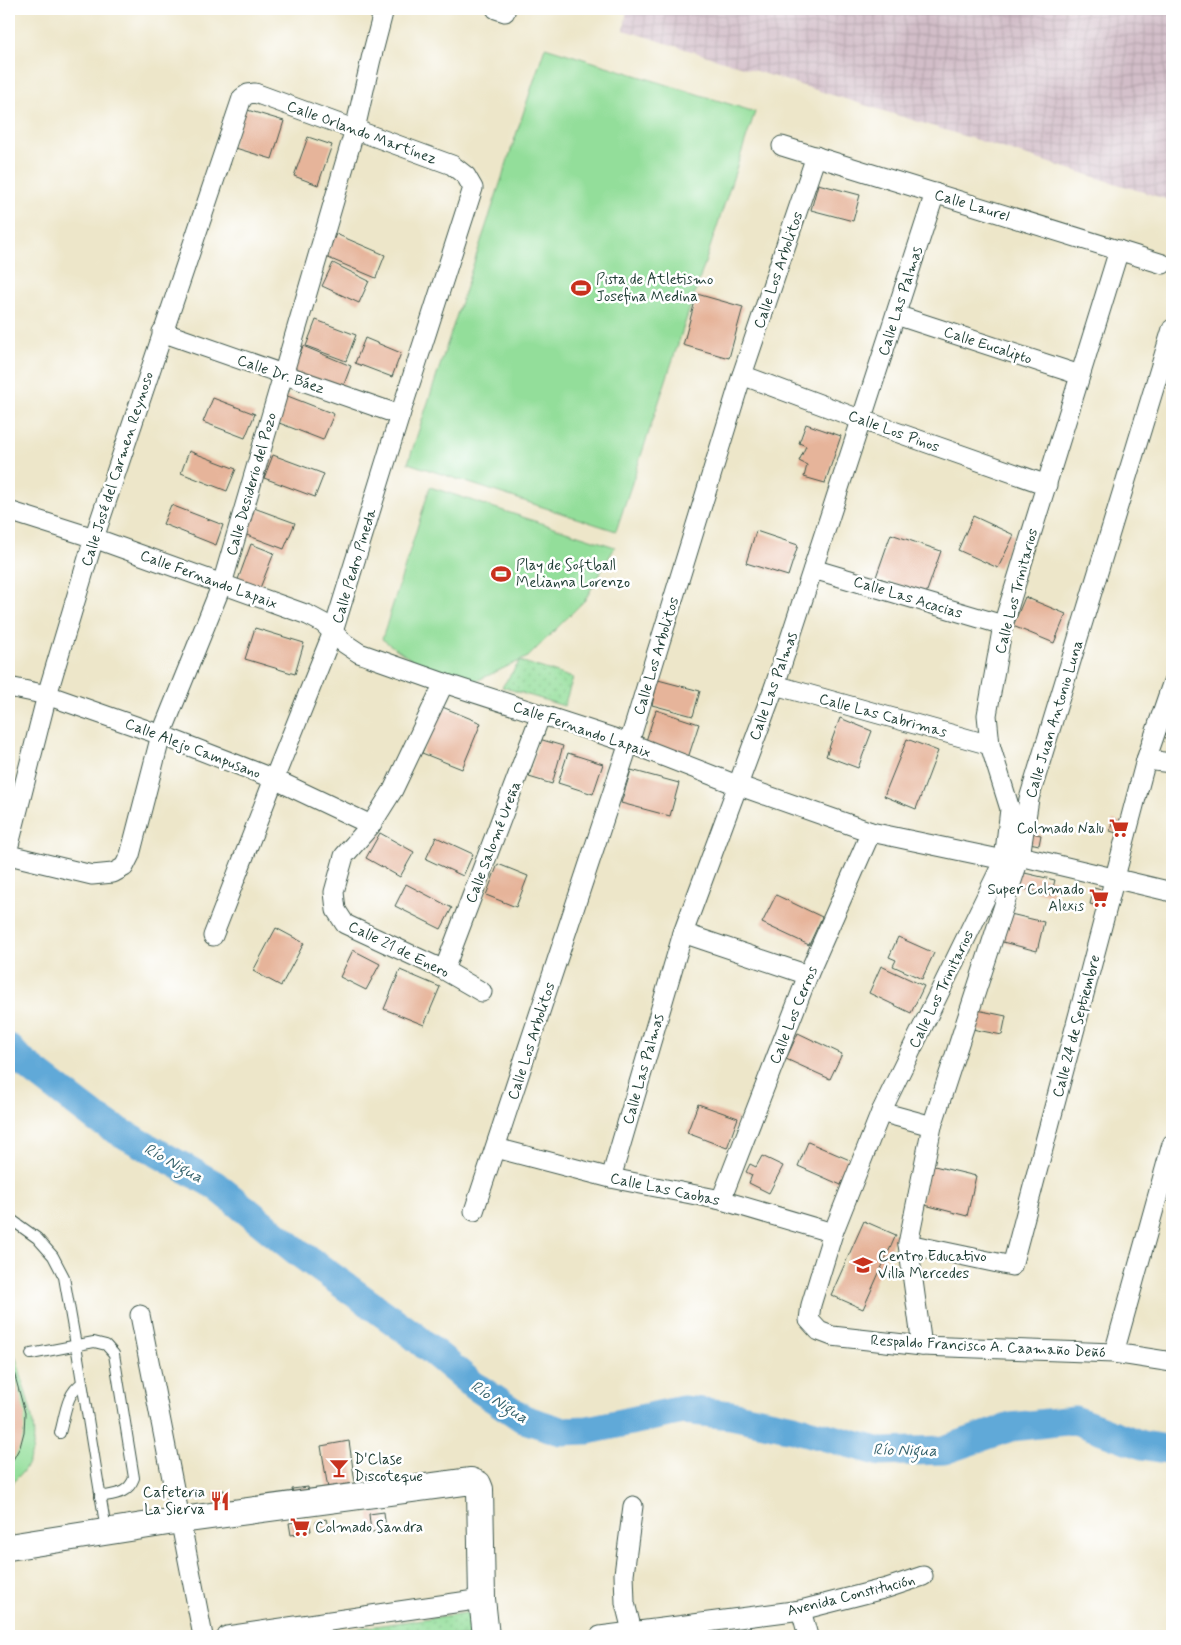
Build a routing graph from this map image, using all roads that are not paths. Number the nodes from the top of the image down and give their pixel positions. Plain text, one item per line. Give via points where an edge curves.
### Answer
1 (384, 9) edge
2 (242, 98) joint
3 (355, 130) junction
4 (782, 146) dead end
5 (816, 156) junction
6 (473, 188) joint
7 (935, 193) junction
8 (1119, 250) junction
9 (1163, 264) dead end
10 (896, 315) junction
11 (1172, 329) edge
12 (162, 332) junction
13 (283, 374) junction
14 (742, 375) junction
15 (1080, 375) junction
16 (400, 415) junction
17 (862, 420) junction
18 (1047, 485) junction
19 (9, 511) edge
20 (94, 538) junction
21 (813, 569) junction
22 (222, 584) junction
23 (1004, 626) junction
24 (333, 632) junction
25 (444, 683) junction
26 (1172, 684) edge
27 (775, 686) junction
28 (9, 687) edge
29 (47, 695) junction
30 (541, 714) junction
31 (161, 735) junction
32 (629, 743) junction
33 (990, 745) junction
34 (1146, 760) junction
35 (1172, 763) edge
36 (274, 779) junction
37 (737, 785) junction
38 (371, 824) junction
39 (871, 832) junction
40 (9, 844) edge
41 (9, 855) edge
42 (1012, 858) junction
43 (1115, 877) junction
44 (1172, 892) edge
45 (683, 933) junction
46 (213, 936) dead end
47 (444, 970) junction
48 (808, 975) junction
49 (482, 992) dead end
50 (881, 1112) junction
51 (932, 1126) junction
52 (1172, 1144) edge
53 (496, 1148) junction
54 (611, 1178) junction
55 (721, 1200) junction
56 (474, 1211) dead end
57 (9, 1218) edge
58 (833, 1233) junction
59 (908, 1244) junction
60 (140, 1315) dead end
61 (809, 1320) joint
62 (76, 1345) junction
63 (922, 1346) junction
64 (31, 1354) dead end
65 (1114, 1354) junction
66 (1172, 1362) edge
67 (82, 1383) junction
68 (60, 1433) dead end
69 (100, 1496) junction
70 (633, 1506) dead end
71 (181, 1520) junction
72 (106, 1531) junction
73 (9, 1547) edge
74 (923, 1576) dead end
75 (482, 1599) junction
76 (801, 1610) junction
77 (625, 1633) edge
78 (203, 1636) edge
79 (227, 1636) edge
80 (486, 1636) edge
81 (600, 1636) edge
82 (808, 1636) edge

1 - 3 street, Calle Desiderio del Pozo
2 - 3 street, Calle Orlando Martínez via 255,93
2 - 12 street, Calle José del Carmen Reynoso
3 - 6 street, Calle Orlando Martínez via 452,166 466,176
3 - 13 street, Calle Desiderio del Pozo
4 - 5 street, Calle Laurel
5 - 7 street, Calle Laurel
5 - 14 street, Calle Los Arbolitos
6 - 16 street, Calle Pedro Pineda
7 - 8 street, Calle Laurel
7 - 10 street, Calle Las Palmas
8 - 9 street, Calle Laurel
8 - 15 street, Calle Los Trinitarios
10 - 15 street, Calle Eucalipto
10 - 17 street, Calle Las Palmas
11 - 42 street, Calle Juan Antonio Luna
12 - 13 street, Calle Dr. Báez
12 - 20 street, Calle José del Carmen Reynoso
13 - 16 street, Calle Dr. Báez
13 - 22 street, Calle Desiderio del Pozo
14 - 17 street, Calle Los Pinos
14 - 32 street, Calle Los Arbolitos
15 - 18 street, Calle Los Trinitarios
16 - 24 street, Calle Pedro Pineda
17 - 18 street, Calle Los Pinos
17 - 21 street, Calle Las Palmas
18 - 23 street, Calle Los Trinitarios
19 - 20 street, Calle Fernando Lapaix
20 - 22 street, Calle Fernando Lapaix
20 - 29 street, Calle José del Carmen Reynoso
21 - 23 street, Calle Las Acacias
21 - 27 street, Calle Las Palmas
22 - 24 street, Calle Fernando Lapaix via 308,614
22 - 31 street, Calle Desiderio del Pozo
23 - 33 street, Calle Los Trinitarios via 987,715
24 - 25 street, Calle Fernando Lapaix via 359,653
24 - 36 street, Calle Pedro Pineda
25 - 30 street, Calle Fernando Lapaix
25 - 38 street, Calle 21 de Enero via 393,790
26 - 34 street, Calle 24 de Septiembre
27 - 33 street, Calle Las Cabrimas
27 - 37 street, Calle Las Palmas
28 - 29 street, Calle Alejo Campusano
29 - 31 street, Calle Alejo Campusano
29 - 40 street, Calle José del Carmen Reynoso
30 - 32 street, Calle Fernando Lapaix
30 - 47 street, Calle Salomé Ureña
31 - 36 street, Calle Alejo Campusano
31 - 41 street, Calle Desiderio del Pozo via 130,855 124,867 92,875
32 - 37 street, Calle Fernando Lapaix
32 - 53 street, Calle Los Arbolitos
33 - 42 street, Calle Los Trinitarios via 1010,808
34 - 35 street
34 - 43 street, Calle 24 de Septiembre
36 - 38 street, Calle Alejo Campusano
36 - 46 street, Calle Pedro Pineda
37 - 39 street, Calle Fernando Lapaix
37 - 45 street, Calle Las Palmas
38 - 47 street, Calle 21 de Enero via 344,856 334,892 336,910 345,924
39 - 42 street, Calle Fernando Lapaix
39 - 48 street, Calle Los Cerros
42 - 43 street, Calle Fernando Lapaix
42 - 50 street, Calle Los Trinitarios
42 - 51 street, Calle Juan Antonio Luna
43 - 44 street, Calle Fernando Lapaix
43 - 59 street, Calle 24 de Septiembre via 1012,1266
45 - 48 street
45 - 54 street, Calle Las Palmas
47 - 49 street, Calle 21 de Enero
48 - 55 street, Calle Los Cerros
50 - 51 street
50 - 58 street, Calle Los Trinitarios
51 - 59 street, Calle Juan Antonio Luna
52 - 65 street
53 - 54 street, Calle Las Caobas
53 - 56 street, Calle Los Arbolitos
54 - 55 street, Calle Las Caobas
55 - 58 street, Calle Las Caobas
57 - 62 lane via 37,1238 53,1256 64,1278
58 - 61 street, Calle Los Trinitarios
59 - 63 street, Calle Juan Antonio Luna
60 - 71 street
61 - 63 street, Respaldo Francisco A. Caamaño Deñó via 819,1331 832,1336
62 - 64 lane
62 - 67 lane
62 - 69 lane via 100,1342 114,1354 134,1472 132,1484 124,1492
63 - 65 street, Respaldo Francisco A. Caamaño Deñó
65 - 66 street, Respaldo Francisco A. Caamaño Deñó
67 - 68 lane via 72,1394
67 - 69 lane
69 - 72 lane
70 - 77 street via 624,1574
71 - 72 main road
71 - 75 main road via 471,1481 480,1488
71 - 78 street
72 - 73 main road
74 - 76 street, Avenida Constitución
75 - 79 street
75 - 80 main road
76 - 77 street, Avenida Constitución
76 - 82 street
77 - 81 street, Avenida Constitución

